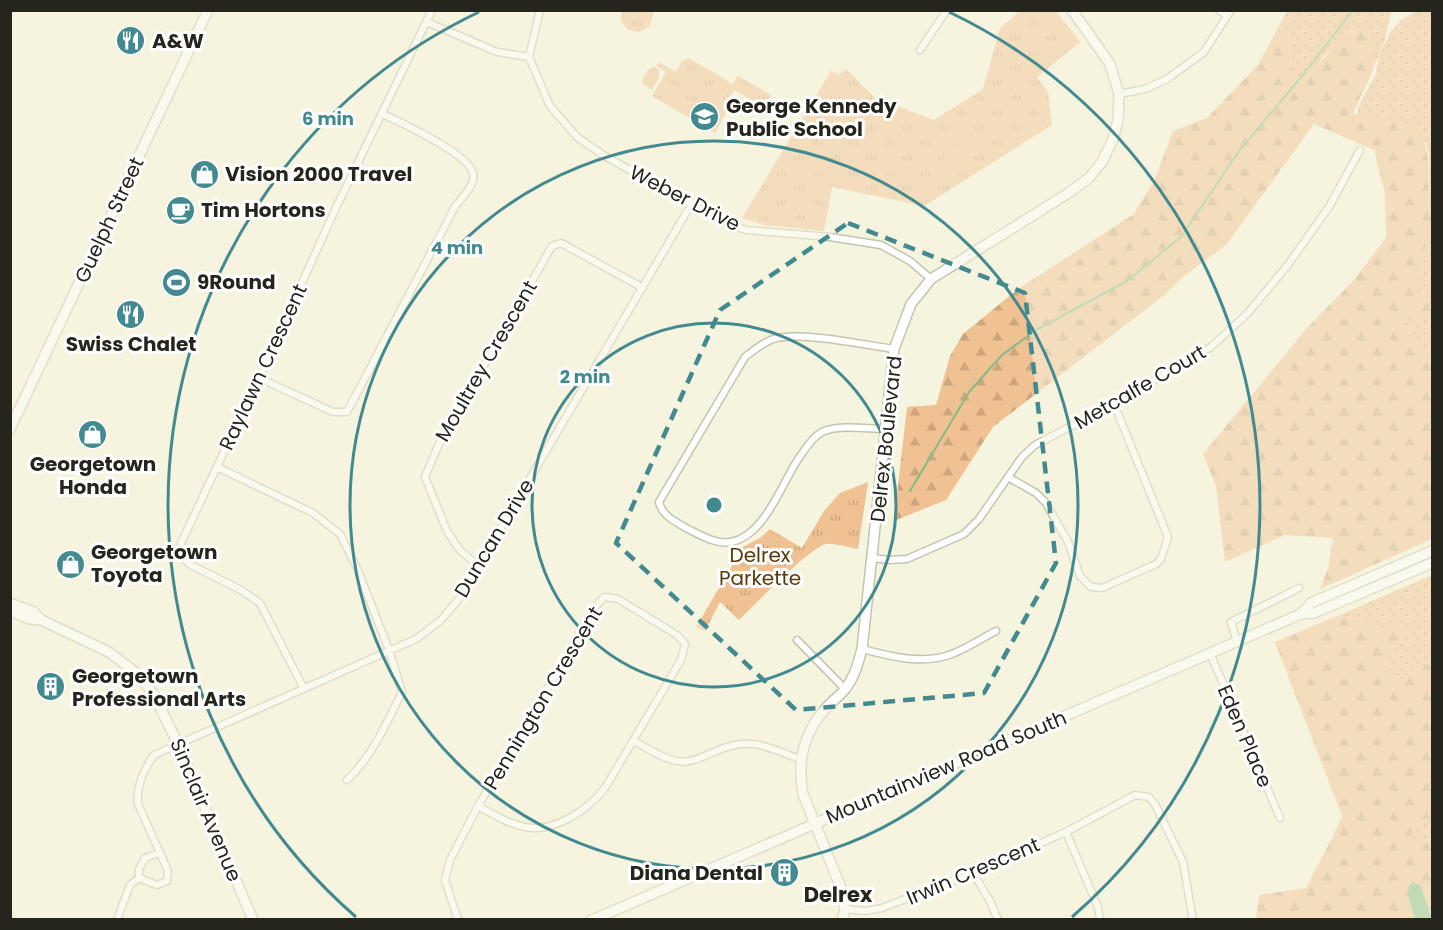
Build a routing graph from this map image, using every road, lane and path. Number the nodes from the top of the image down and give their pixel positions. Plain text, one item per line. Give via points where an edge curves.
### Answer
1 (208, 10) edge
2 (432, 10) edge
3 (540, 10) edge
4 (946, 10) edge
5 (1072, 10) edge
6 (1218, 10) edge
7 (1229, 14) edge
8 (427, 22) junction
9 (920, 50) dead end
10 (529, 57) junction
11 (1119, 94) junction
12 (383, 114) junction
13 (1360, 150) dead end
14 (692, 203) junction
15 (931, 279) junction
16 (643, 288) junction
17 (894, 349) junction
18 (259, 378) junction
19 (1114, 404) junction
20 (10, 429) edge
21 (886, 429) junction
22 (217, 467) junction
23 (1008, 477) junction
24 (1432, 551) edge
25 (873, 558) junction
26 (1432, 563) edge
27 (478, 566) junction
28 (1299, 588) dead end
29 (13, 608) edge
30 (1301, 614) junction
31 (996, 631) dead end
32 (797, 640) dead end
33 (1237, 642) junction
34 (389, 650) junction
35 (862, 650) junction
36 (1210, 653) junction
37 (303, 687) junction
38 (845, 690) junction
39 (634, 741) junction
40 (178, 744) junction
41 (800, 759) junction
42 (347, 780) dead end
43 (478, 806) junction
44 (1280, 818) dead end
45 (815, 823) junction
46 (1066, 832) junction
47 (159, 852) junction
48 (973, 873) junction
49 (139, 878) junction
50 (845, 909) junction
51 (117, 920) edge
52 (254, 920) edge
53 (458, 920) edge
54 (592, 920) edge
55 (842, 920) edge
56 (998, 920) edge
57 (1100, 920) edge
58 (1193, 920) edge

1 - 20 main road, Guelph Street
2 - 8 street, Raylawn Crescent
3 - 10 street
4 - 9 street
5 - 11 main road, Delrex Boulevard via 1110,64
6 - 7 street
7 - 11 street via 1204,52 1167,79
8 - 10 street via 497,52
8 - 12 street, Raylawn Crescent
10 - 14 street, Weber Drive via 550,106 577,137
11 - 15 main road, Delrex Boulevard via 1113,139 1089,178
12 - 18 street, Raylawn Crescent
12 - 18 street via 432,138 468,164 473,172 472,183 456,205 347,412 333,412
13 - 19 street, Metcalfe Court via 1329,207 1247,314 1210,347
14 - 15 street, Weber Drive via 723,222 746,230 881,245 910,261
14 - 16 street, Duncan Drive
15 - 17 main road, Delrex Boulevard via 911,304
16 - 27 street, Duncan Drive
16 - 27 street, Moultrey Crescent via 561,243 552,246 438,446 425,477 447,531
17 - 21 main road, Delrex Boulevard
17 - 21 street via 787,337 758,346 745,357 659,502 661,510 706,538 729,543 747,536 760,524 799,457 821,433 835,428
18 - 22 street, Raylawn Crescent
19 - 23 street, Metcalfe Court via 1035,445
19 - 23 street via 1168,537 1156,564 1102,588 1091,587 1080,576 1068,542 1046,503
21 - 25 main road, Delrex Boulevard
22 - 34 street via 313,513 340,534
22 - 37 street, Raylawn Crescent via 181,543 180,554 189,564 260,603
23 - 25 street, Metcalfe Court via 964,534 907,559
24 - 30 main road, Mountainview Road South via 1311,603
25 - 35 main road, Delrex Boulevard
26 - 30 main road, Mountainview Road South via 1314,614
27 - 34 street, Duncan Drive via 459,599 440,621 416,639
28 - 33 street via 1231,621
29 - 40 main road, Sinclair Avenue via 109,652 140,676
30 - 33 main road, Mountainview Road South
31 - 35 street via 947,656 926,660
32 - 38 street
33 - 36 main road, Mountainview Road South
34 - 37 street, Duncan Drive
34 - 42 street via 402,692 358,770
35 - 38 main road, Delrex Boulevard via 856,672
36 - 44 street, Eden Place
36 - 45 main road, Mountainview Road South
37 - 40 street, Duncan Drive
38 - 41 main road, Delrex Boulevard via 825,708 810,730
39 - 41 street via 664,758 683,762 743,744 764,746
39 - 43 street, Pennington Crescent via 596,799 546,828 525,827
39 - 43 street, Pennington Crescent via 681,660 685,644 677,635 618,599 604,597
40 - 47 street, Duncan Drive via 154,755 136,792
40 - 52 main road, Sinclair Avenue
41 - 45 main road, Delrex Boulevard via 803,794
43 - 53 street, Pennington Crescent via 450,860 445,880
45 - 50 main road, Delrex Boulevard via 834,867
45 - 54 main road, Mountainview Road South
46 - 48 street, Irwin Crescent
46 - 57 street
46 - 58 street, Irwin Crescent via 1135,795 1149,797 1183,862
47 - 49 street via 145,858
47 - 49 street via 168,871 167,882 157,885
48 - 50 street, Irwin Crescent via 882,908
48 - 56 street
49 - 51 street via 130,885
50 - 55 main road, Delrex Boulevard

